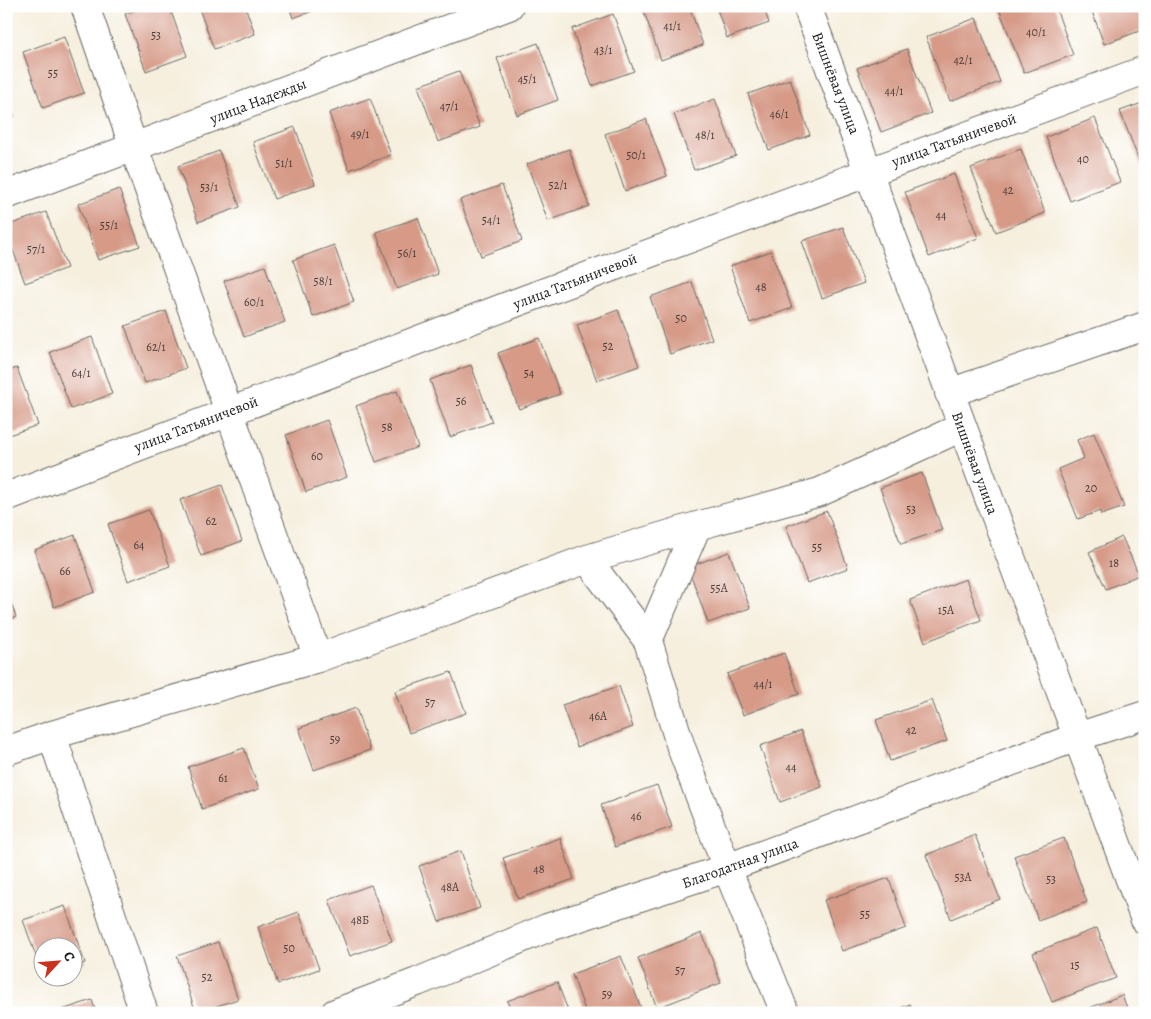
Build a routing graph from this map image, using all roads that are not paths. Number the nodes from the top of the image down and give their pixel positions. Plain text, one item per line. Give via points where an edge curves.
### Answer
1 (85, 6) edge
2 (509, 6) edge
3 (808, 6) edge
4 (1145, 70) edge
5 (134, 148) junction
6 (869, 171) junction
7 (6, 195) edge
8 (1145, 326) edge
9 (950, 393) junction
10 (229, 412) junction
11 (962, 427) junction
12 (6, 497) edge
13 (698, 526) junction
14 (587, 559) junction
15 (648, 641) junction
16 (318, 658) junction
17 (1145, 714) edge
18 (52, 735) junction
19 (1077, 738) junction
20 (6, 751) edge
21 (727, 868) junction
22 (1145, 920) edge
23 (144, 1013) edge
24 (336, 1013) edge
25 (784, 1013) edge

1 - 5 street
2 - 5 street, улица Надежды
3 - 6 street, Вишнёвая улица
4 - 6 street, улица Татьяничевой
5 - 7 street, улица Надежды
5 - 10 street
6 - 9 street, Вишнёвая улица
6 - 10 street, улица Татьяничевой
8 - 9 street
9 - 11 street, Вишнёвая улица
10 - 12 street, улица Татьяничевой
10 - 16 street
11 - 13 street via 820,492
11 - 19 street, Вишнёвая улица
13 - 14 street
13 - 15 street
14 - 15 street
14 - 16 street
15 - 21 street via 681,747
16 - 18 street
17 - 19 street, Благодатная улица
18 - 20 street
18 - 23 street
19 - 21 street, Благодатная улица
19 - 22 street, Вишнёвая улица
21 - 24 street, Благодатная улица via 547,928
21 - 25 street

